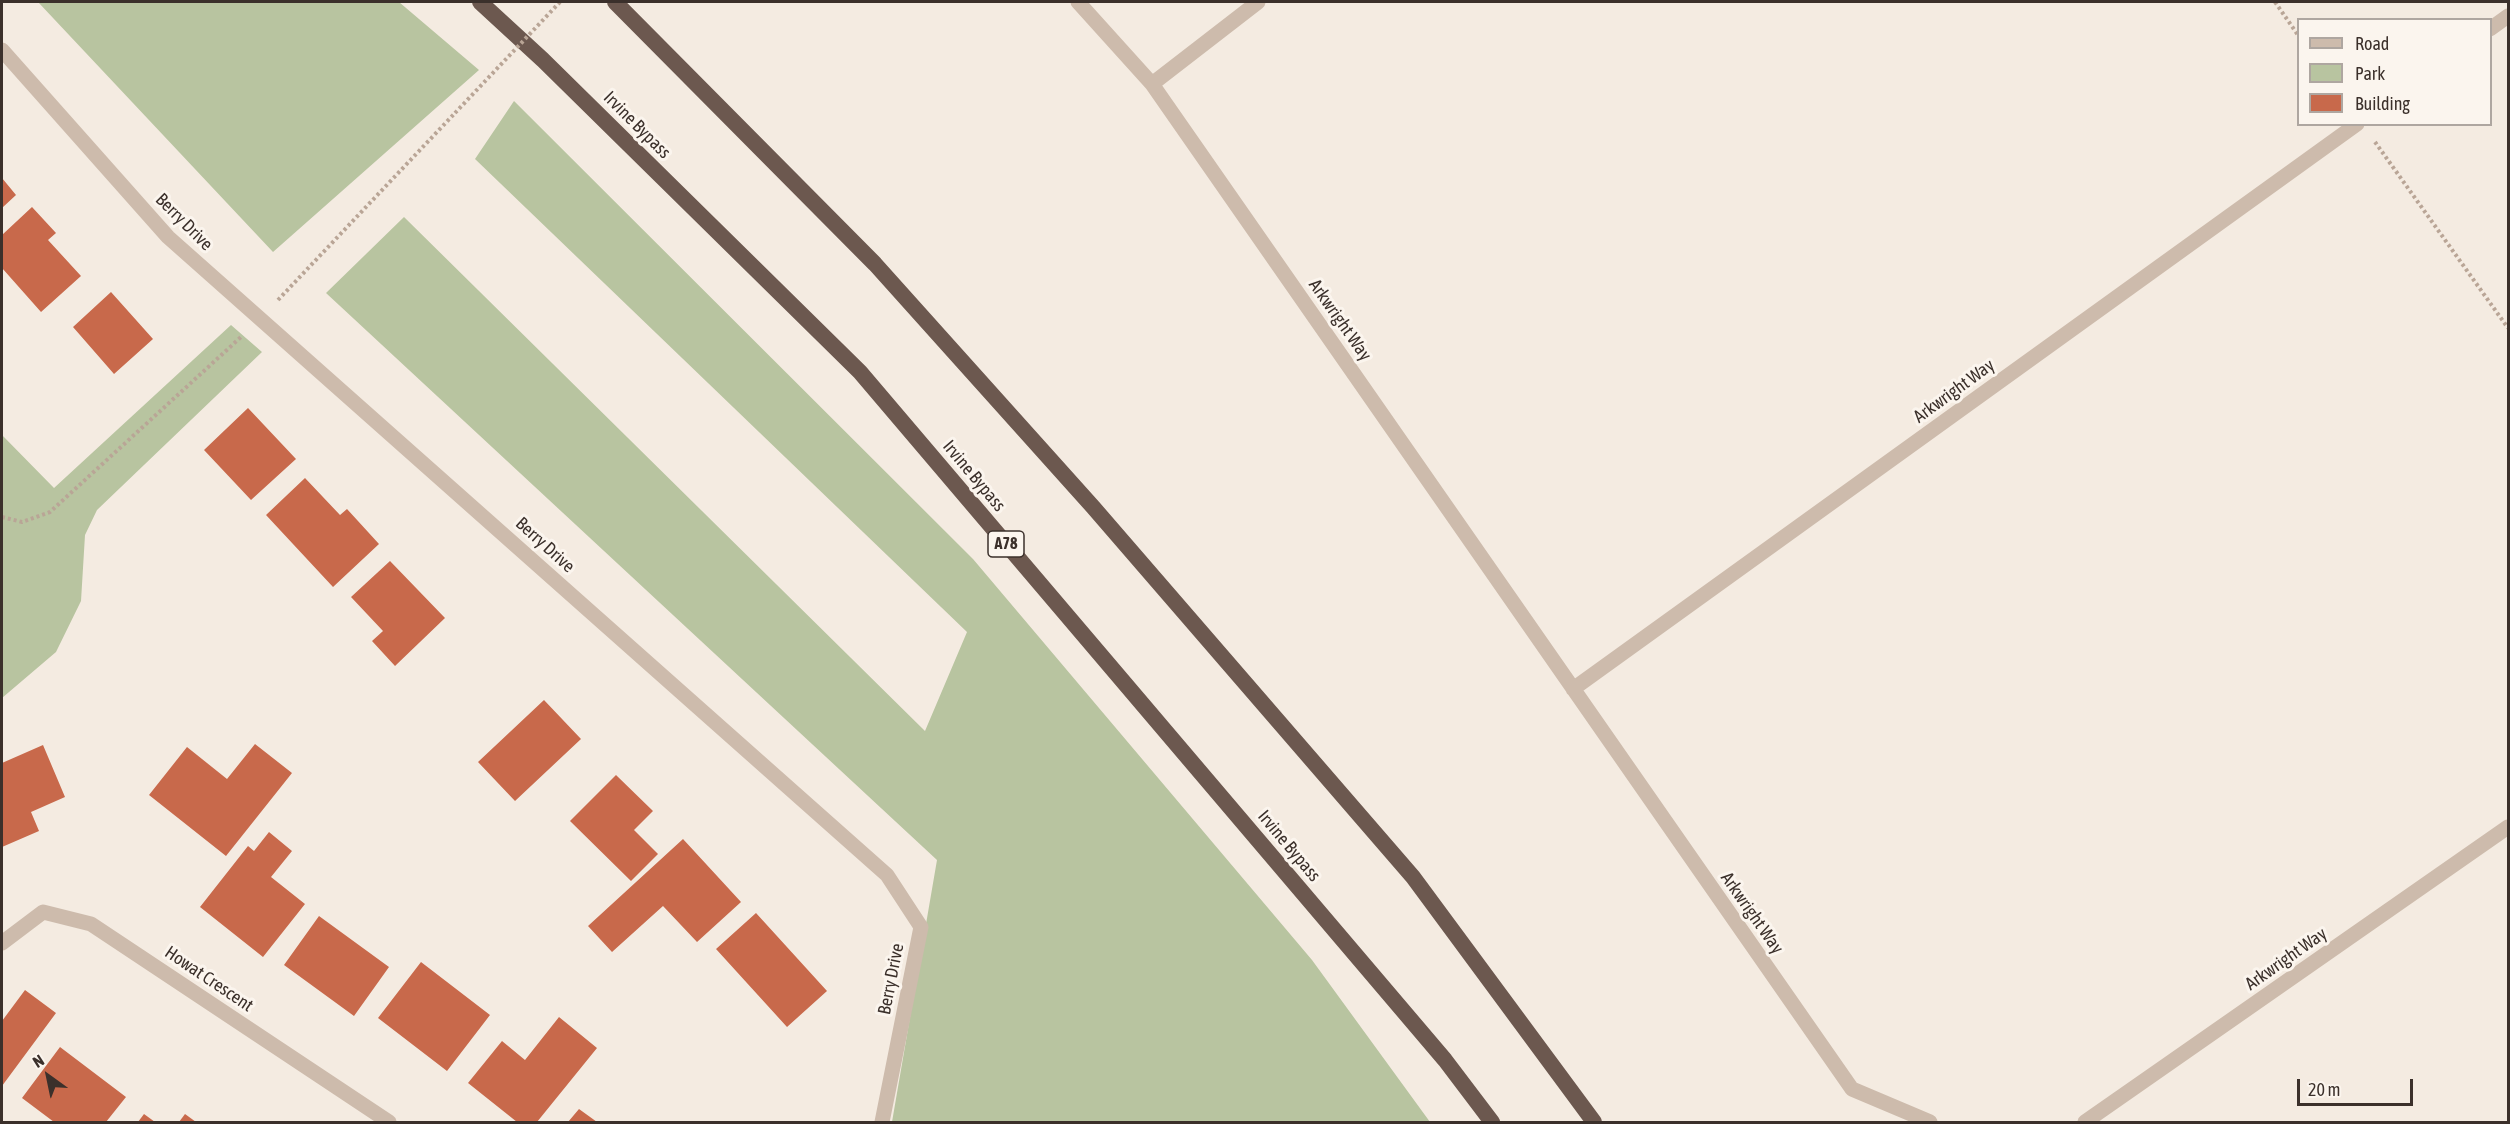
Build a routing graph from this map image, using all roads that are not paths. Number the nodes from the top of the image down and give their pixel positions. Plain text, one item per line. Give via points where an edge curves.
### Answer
1 (480, 2) edge
2 (615, 2) edge
3 (1078, 2) edge
4 (1258, 2) edge
5 (2508, 16) edge
6 (2492, 28) edge
7 (2, 50) edge
8 (1152, 84) junction
9 (2363, 129) edge
10 (1573, 689) junction
11 (2508, 826) edge
12 (2, 943) edge
13 (389, 1122) edge
14 (882, 1122) edge
15 (1492, 1122) edge
16 (1594, 1122) edge
17 (1930, 1122) edge
18 (2085, 1122) edge

1 - 15 highway, Irvine Bypass / A78 via 860,372 1445,1060
2 - 16 highway via 874,264 1093,507 1413,877
3 - 8 street, Arkwright Way
4 - 8 street
5 - 6 street
7 - 14 street, Berry Drive via 168,237 887,874 921,927
8 - 10 street, Arkwright Way
9 - 10 street, Arkwright Way
10 - 17 street, Arkwright Way via 1852,1089
11 - 18 street, Arkwright Way
12 - 13 street, Howat Crescent via 43,912 91,924

